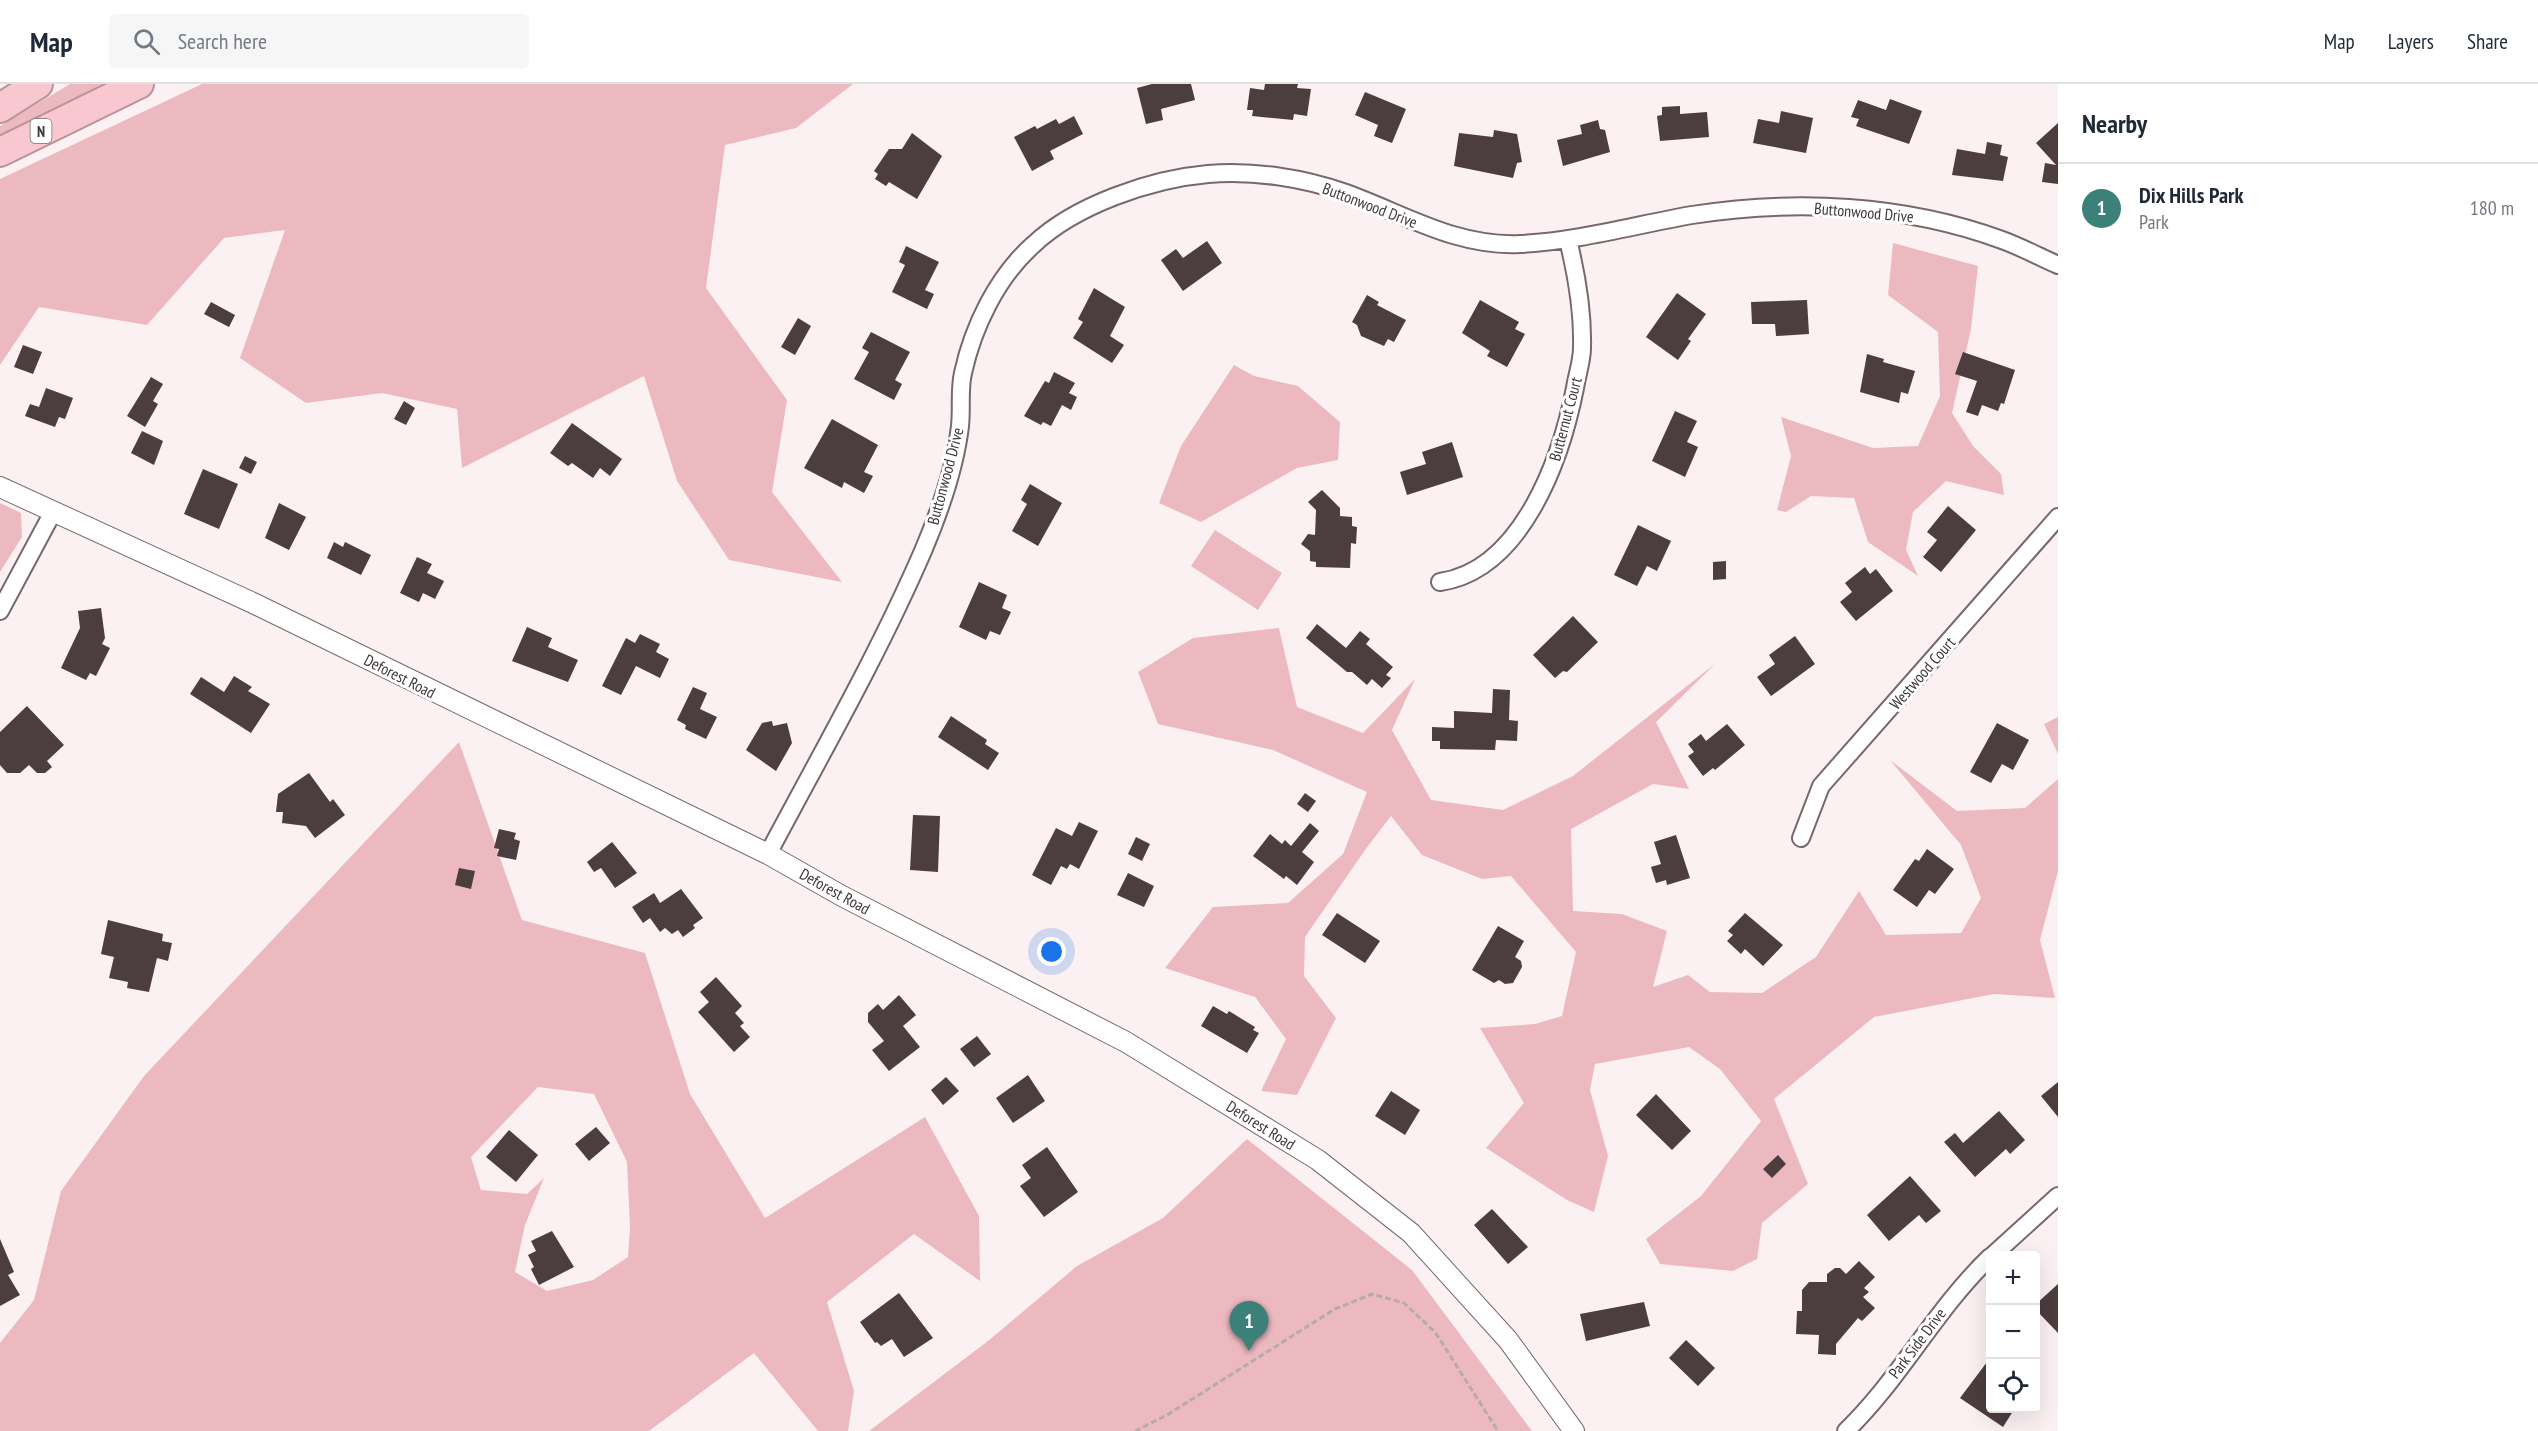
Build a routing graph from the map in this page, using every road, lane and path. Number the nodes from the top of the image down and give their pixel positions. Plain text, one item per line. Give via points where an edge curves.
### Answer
1 (38, 84) edge
2 (139, 84) edge
3 (0, 108) edge
4 (81, 111) junction
5 (0, 152) edge
6 (0, 166) edge
7 (1568, 240) junction
8 (2058, 265) edge
9 (0, 487) edge
10 (53, 512) junction
11 (2058, 517) edge
12 (1440, 582) dead end
13 (0, 611) edge
14 (1801, 838) dead end
15 (768, 854) junction
16 (2058, 1196) edge
17 (1997, 1251) edge
18 (1986, 1261) edge
19 (1136, 1431) edge
20 (1498, 1431) edge
21 (1574, 1431) edge
22 (1846, 1431) edge

1 - 3 highway
2 - 4 highway, N
4 - 5 highway, N
4 - 6 highway
7 - 8 street, Buttonwood Drive via 1697,214 1822,206 1936,220 2003,240
7 - 12 street, Butternut Court via 1581,293 1582,350 1560,451 1542,493 1491,560 1458,580
7 - 15 street, Buttonwood Drive via 1515,244 1469,241 1345,193 1302,181 1209,174 1112,197 1035,242 1009,269 975,334 962,376 960,426 951,467 922,552 882,638
9 - 10 street, Deforest Road
10 - 13 street
10 - 15 street, Deforest Road via 253,603
11 - 14 street, Westwood Court via 1821,786
15 - 21 street, Deforest Road via 1126,1042 1318,1160 1411,1233 1508,1340
16 - 17 street, Park Side Drive
18 - 22 street, Park Side Drive via 1936,1316 1872,1406
19 - 20 path via 1335,1309 1372,1294 1404,1302 1435,1332

